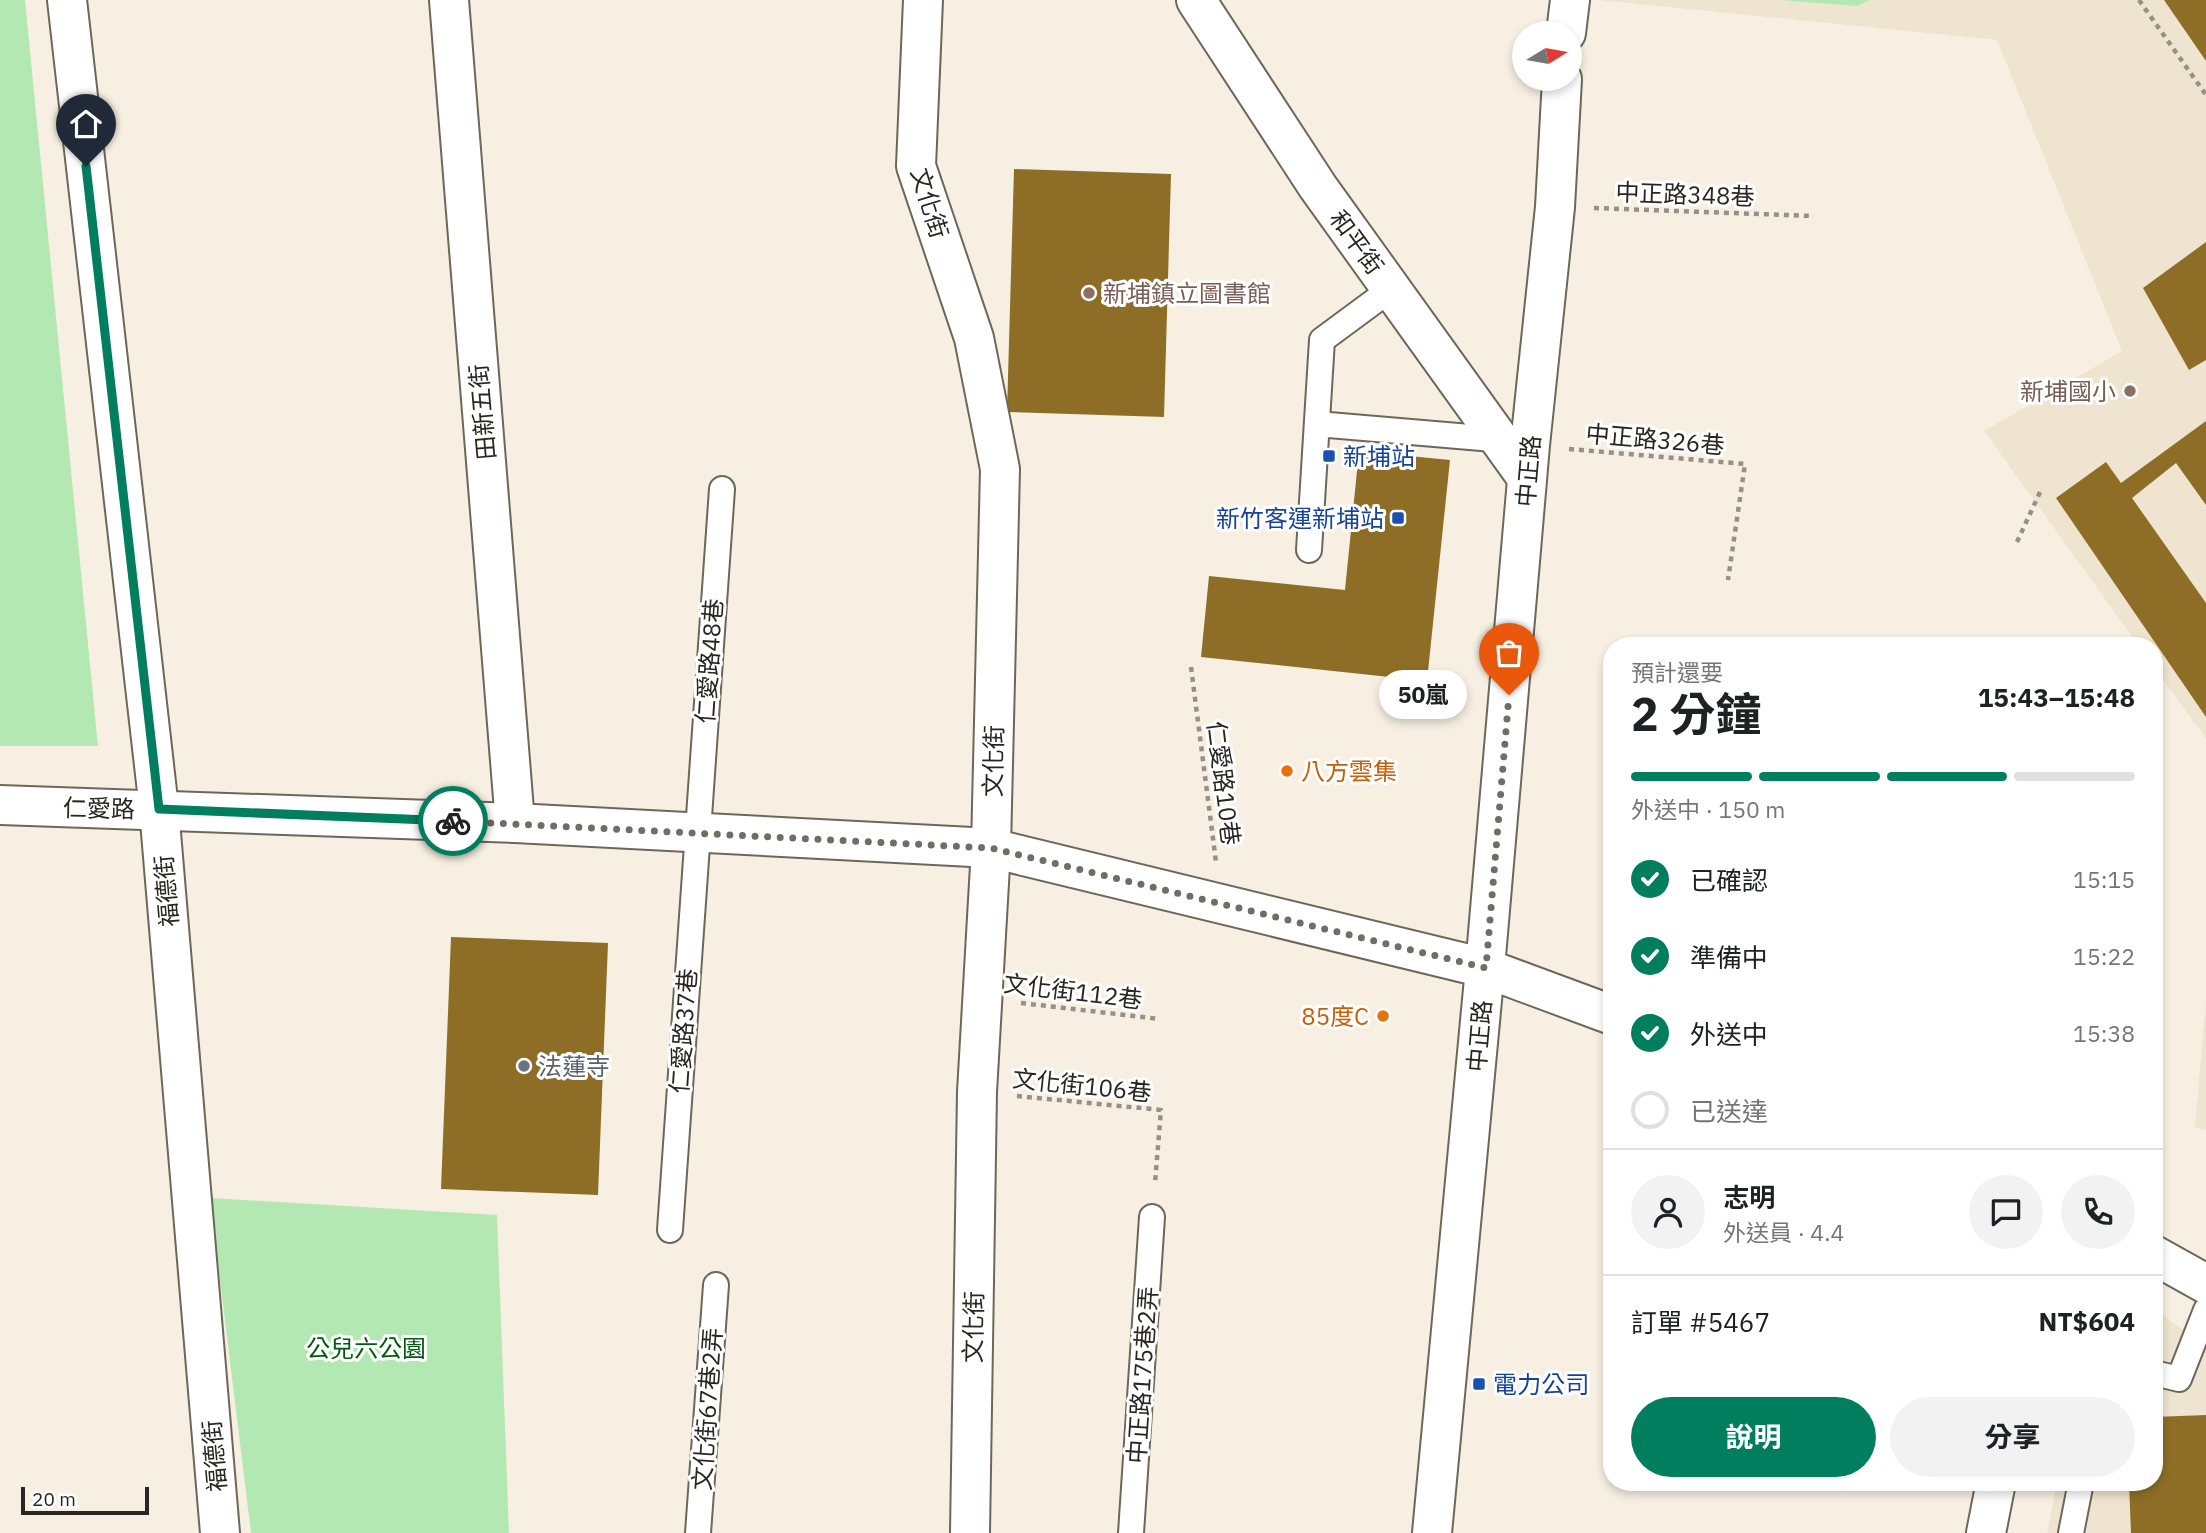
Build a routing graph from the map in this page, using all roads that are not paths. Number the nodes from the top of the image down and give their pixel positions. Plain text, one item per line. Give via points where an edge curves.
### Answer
1 (67, 0) edge
2 (449, 0) edge
3 (923, 0) edge
4 (1196, 0) edge
5 (1570, 0) edge
6 (1567, 21) edge
7 (1561, 91) edge
8 (1391, 289) junction
9 (1317, 424) junction
10 (1519, 454) junction
11 (722, 489) dead end
12 (1309, 550) dead end
13 (0, 805) edge
14 (159, 809) junction
15 (515, 823) junction
16 (696, 833) junction
17 (991, 848) junction
18 (1486, 968) junction
19 (1603, 1012) edge
20 (1152, 1217) road end
21 (670, 1230) dead end
22 (2163, 1260) edge
23 (2206, 1284) edge
24 (716, 1285) dead end
25 (2206, 1310) edge
26 (2163, 1375) edge
27 (1994, 1491) edge
28 (2079, 1491) edge
29 (220, 1533) edge
30 (698, 1533) edge
31 (970, 1533) edge
32 (1131, 1533) edge
33 (1432, 1533) edge
34 (1986, 1533) edge
35 (2071, 1533) edge

1 - 14 street, 福德街
2 - 15 street, 田新五街
3 - 17 street, 文化街 via 916,166 974,338 1000,469
4 - 8 street, 和平街
5 - 6 street
7 - 10 street, 中正路 via 1555,207
8 - 9 lane via 1322,340
8 - 10 street, 和平街
9 - 10 lane
9 - 12 lane
10 - 18 street, 中正路
11 - 16 lane, 仁愛路48巷
13 - 14 street, 仁愛路
14 - 15 street, 仁愛路
14 - 29 street, 福德街
15 - 16 street, 仁愛路
16 - 17 street, 仁愛路
16 - 21 lane, 仁愛路37巷
17 - 18 street, 仁愛路
17 - 31 street, 文化街 via 977,1092
18 - 19 street, 仁愛路
18 - 33 street, 中正路
20 - 32 lane, 中正路175巷2弄
22 - 23 street
24 - 30 lane, 文化街67巷2弄
25 - 26 lane via 2179,1379
27 - 34 street
28 - 35 lane

